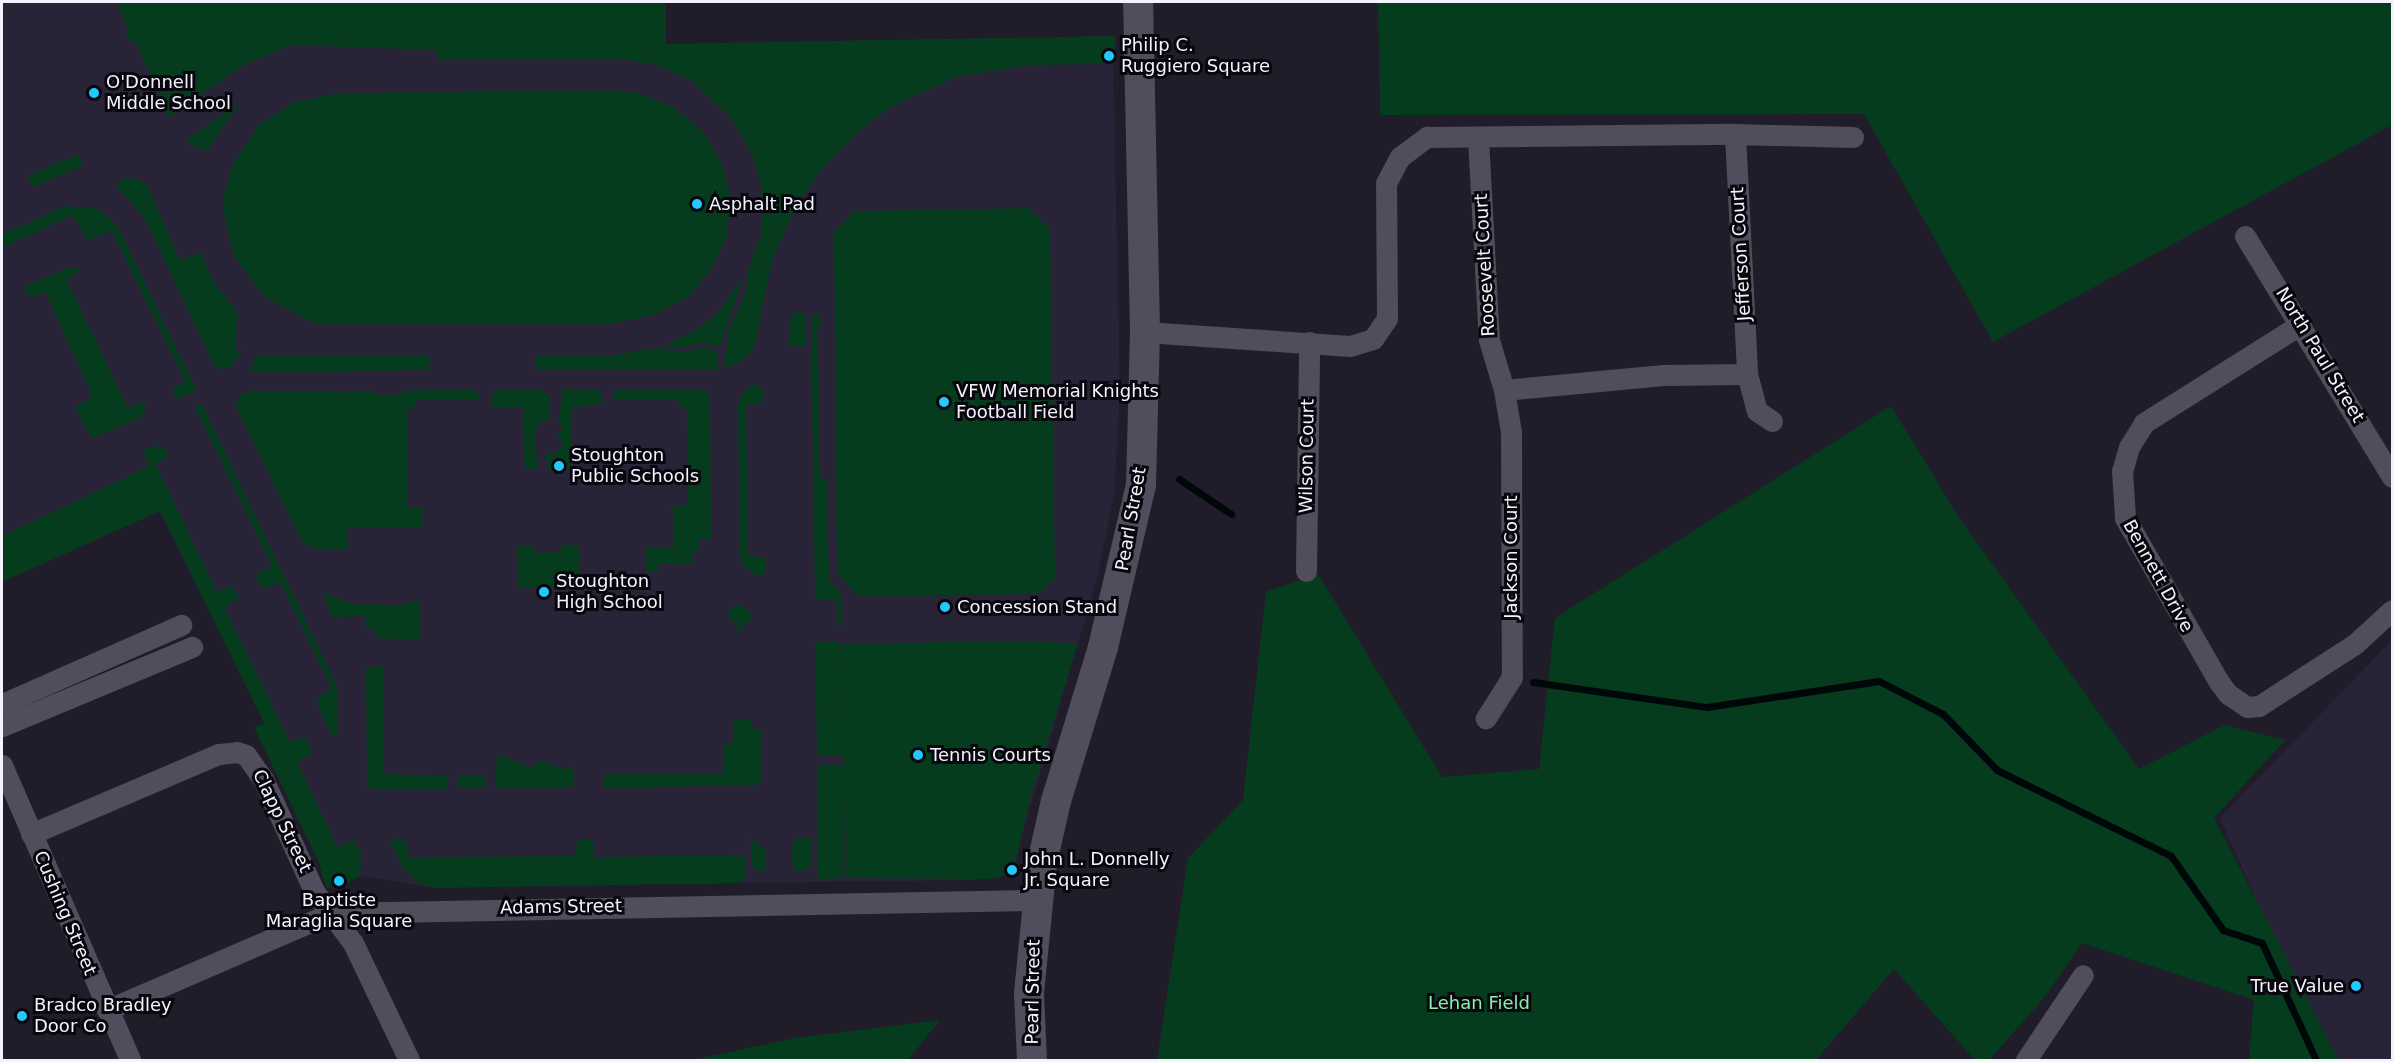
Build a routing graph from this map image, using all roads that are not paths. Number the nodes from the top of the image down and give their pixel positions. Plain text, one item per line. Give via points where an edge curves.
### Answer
1 (1138, 2) edge
2 (1736, 134) junction
3 (1853, 137) dead end
4 (1478, 138) junction
5 (2245, 236) dead end
6 (2301, 324) junction
7 (1145, 332) junction
8 (1309, 342) junction
9 (1747, 374) junction
10 (1504, 390) junction
11 (1772, 421) dead end
12 (2392, 477) edge
13 (1306, 571) dead end
14 (2392, 610) edge
15 (181, 625) dead end
16 (192, 647) dead end
17 (2, 704) edge
18 (1486, 718) dead end
19 (2, 726) edge
20 (2, 765) edge
21 (31, 834) junction
22 (1036, 900) junction
23 (331, 913) junction
24 (2083, 975) dead end
25 (107, 1010) junction
26 (130, 1060) edge
27 (410, 1060) edge
28 (1032, 1060) edge
29 (2026, 1060) edge

1 - 7 main road, Pearl Street
2 - 3 street
2 - 4 street
2 - 9 street, Jefferson Court
4 - 8 street via 1426,137 1400,158 1386,183 1387,318 1373,339 1350,346
4 - 10 street, Roosevelt Court via 1489,340
5 - 6 street, North Paul Street
6 - 12 street, North Paul Street
6 - 14 street, Bennett Drive via 2154,414 2129,447 2120,482 2125,518 2219,682 2247,707 2259,706 2355,644
7 - 8 street
7 - 22 main road, Pearl Street via 1141,485 1103,647 1056,801
8 - 13 street, Wilson Court
9 - 10 street via 1663,375
9 - 11 street, Jefferson Court via 1757,411
10 - 18 street, Jackson Court via 1511,432 1512,677
15 - 17 street
16 - 19 street
20 - 21 street, Cushing Street
21 - 23 street, Clapp Street via 219,754 237,752 259,770 314,891
21 - 25 street, Cushing Street
22 - 23 street, Adams Street
22 - 28 main road, Pearl Street via 1029,993
23 - 25 street, Adams Street
23 - 27 street, Clapp Street via 352,943
24 - 29 street
25 - 26 street, Cushing Street

